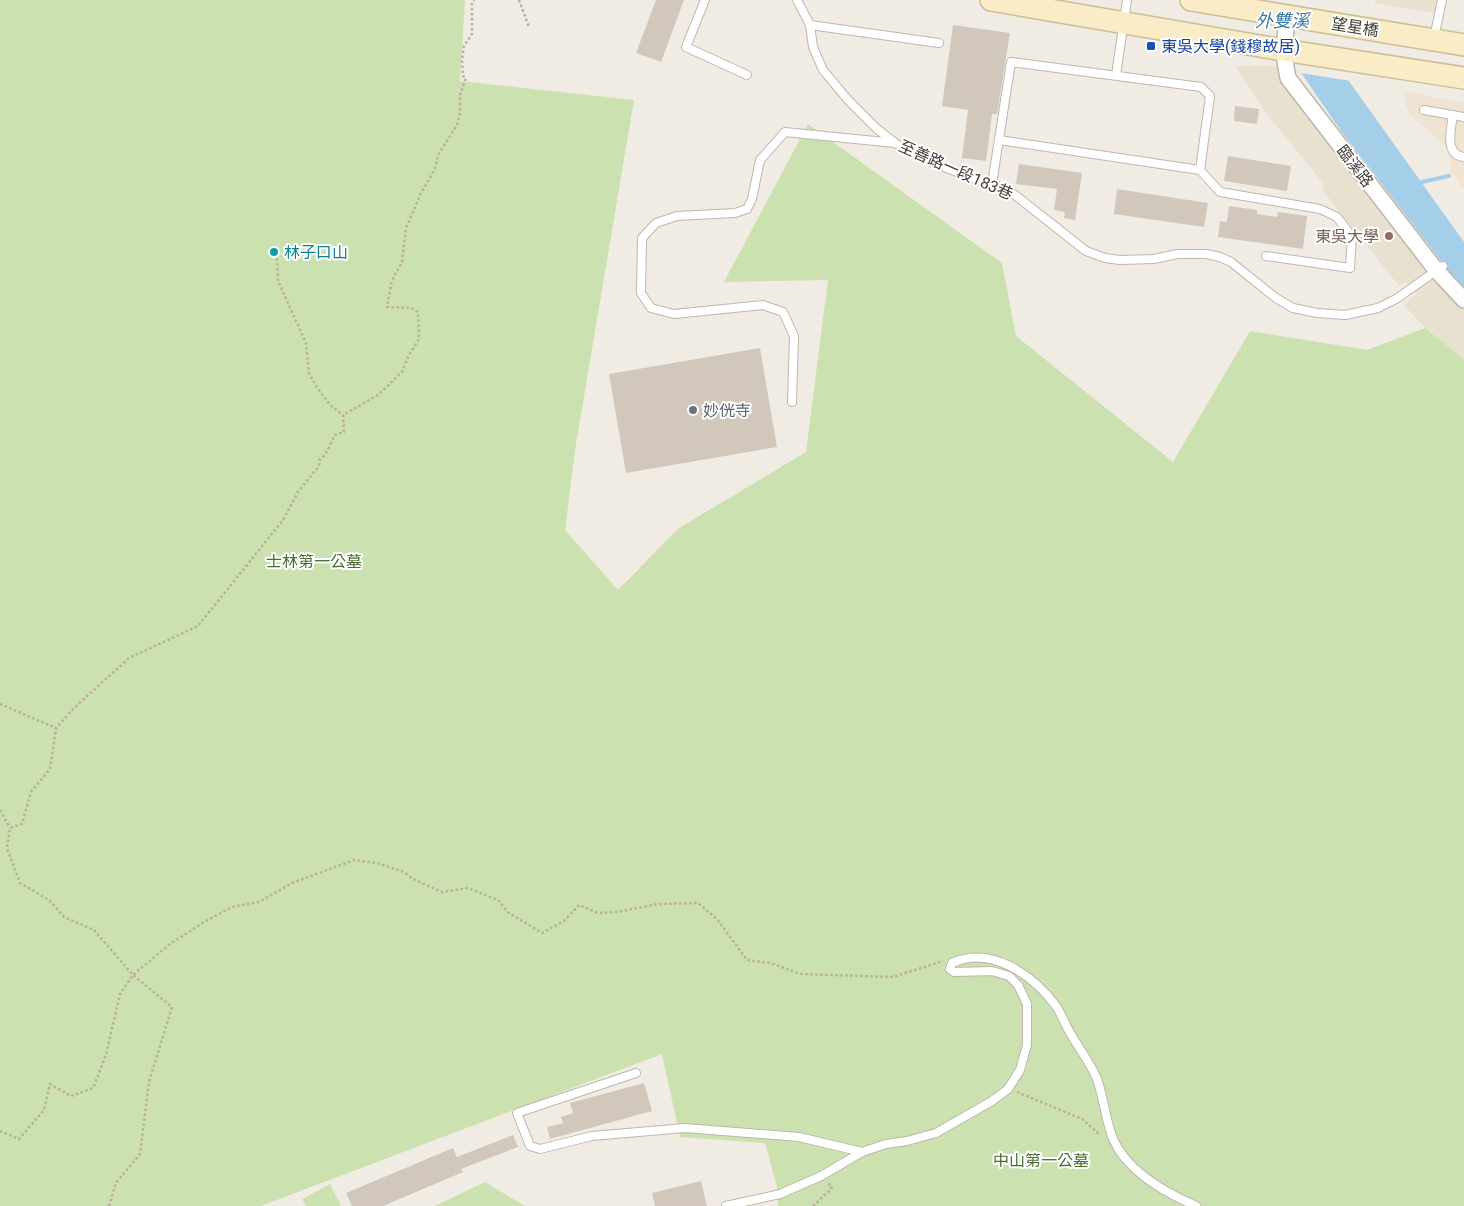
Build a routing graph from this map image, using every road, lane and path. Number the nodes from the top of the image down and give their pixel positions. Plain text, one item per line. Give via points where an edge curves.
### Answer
1 (474, 0) edge
2 (519, 0) edge
3 (705, 0) edge
4 (797, 0) edge
5 (991, 0) edge
6 (1127, 0) edge
7 (1191, 0) edge
8 (1442, 0) edge
9 (1288, 17) junction
10 (1124, 23) junction
11 (810, 25) junction
12 (529, 27) dead end
13 (1434, 40) junction
14 (939, 43) dead end
15 (1464, 44) edge
16 (1283, 50) junction
17 (747, 75) dead end
18 (1116, 75) junction
19 (1464, 78) edge
20 (1424, 110) dead end
21 (1453, 115) junction
22 (1464, 117) edge
23 (999, 140) junction
24 (895, 143) junction
25 (1464, 157) edge
26 (1200, 170) junction
27 (992, 184) junction
28 (273, 249) dead end
29 (1266, 256) dead end
30 (1440, 268) junction
31 (1464, 300) edge
32 (792, 402) dead end
33 (343, 415) junction
34 (0, 704) edge
35 (56, 728) junction
36 (0, 810) edge
37 (10, 828) junction
38 (952, 963) junction
39 (133, 975) junction
40 (636, 1073) dead end
41 (1008, 1089) junction
42 (0, 1132) edge
43 (1114, 1141) junction
44 (862, 1152) junction
45 (821, 1176) junction
46 (109, 1206) edge
47 (726, 1206) edge
48 (813, 1206) edge
49 (1196, 1206) edge

1 - 33 path via 472,34 464,46 462,60 466,78 460,95 457,125 438,155 435,169 406,228 402,262 392,280 387,307 411,308 418,312 419,339 402,372 378,395
2 - 12 path
3 - 17 lane via 686,47
4 - 11 lane, 至善路一段183巷
5 - 10 main road, 望星橋
6 - 10 lane
7 - 9 main road, 望星橋
8 - 13 lane
9 - 13 main road, 望星橋
9 - 16 street, 臨溪路
10 - 16 main road, 望星橋
10 - 18 lane
11 - 14 lane
11 - 24 lane, 至善路一段183巷 via 813,47 822,70 848,100
13 - 15 main road, 望星橋
16 - 19 main road, 望星橋
16 - 30 street, 臨溪路 via 1288,78
18 - 23 lane via 1011,62
18 - 26 lane via 1201,87 1210,96
20 - 21 lane
21 - 22 lane
21 - 25 lane via 1451,145 1453,152
23 - 26 lane
23 - 27 lane
24 - 27 lane, 至善路一段183巷 via 924,158
24 - 32 lane via 785,132 760,160 748,209 735,213 678,216 656,223 642,238 641,293 651,308 674,314 763,305 783,312 794,336
26 - 29 lane via 1220,192 1320,209 1337,218 1352,237 1350,268
27 - 30 lane, 至善路一段183巷 via 1015,195 1086,251 1120,260 1154,259 1178,254 1220,257 1293,308 1316,313 1345,315 1378,308
28 - 33 path via 278,281 306,343 309,373 330,405
30 - 31 street, 臨溪路
33 - 35 path via 344,432 335,435 283,520 198,626 129,658
34 - 35 path
35 - 37 path via 50,769 30,792 22,824
36 - 37 path
37 - 39 path via 7,848 20,884 50,900 64,917 94,930
38 - 39 path via 945,960 893,978 800,974 771,963 747,960 716,919 698,903 658,904 598,913 578,906 564,920 542,933 509,913 498,900 468,888 442,892 404,872 354,860 292,883 259,902 232,907 170,944
38 - 41 lane via 950,968 954,972 992,971 1009,976 1018,984 1027,1004 1026,1044 1020,1070
38 - 43 lane via 973,956 1016,968 1032,979 1057,1007 1096,1078
39 - 42 path via 120,994 106,1055 93,1088 71,1096 50,1084 44,1110 19,1139
39 - 46 path via 172,1007 149,1082 140,1154 116,1183
40 - 44 lane via 518,1113 530,1146 540,1149 592,1136 685,1128 799,1137
41 - 43 path via 1082,1119 1108,1142
41 - 44 lane via 936,1133
43 - 49 lane via 1142,1175 1173,1196
44 - 45 lane
45 - 47 lane via 780,1194
45 - 48 path via 832,1186

